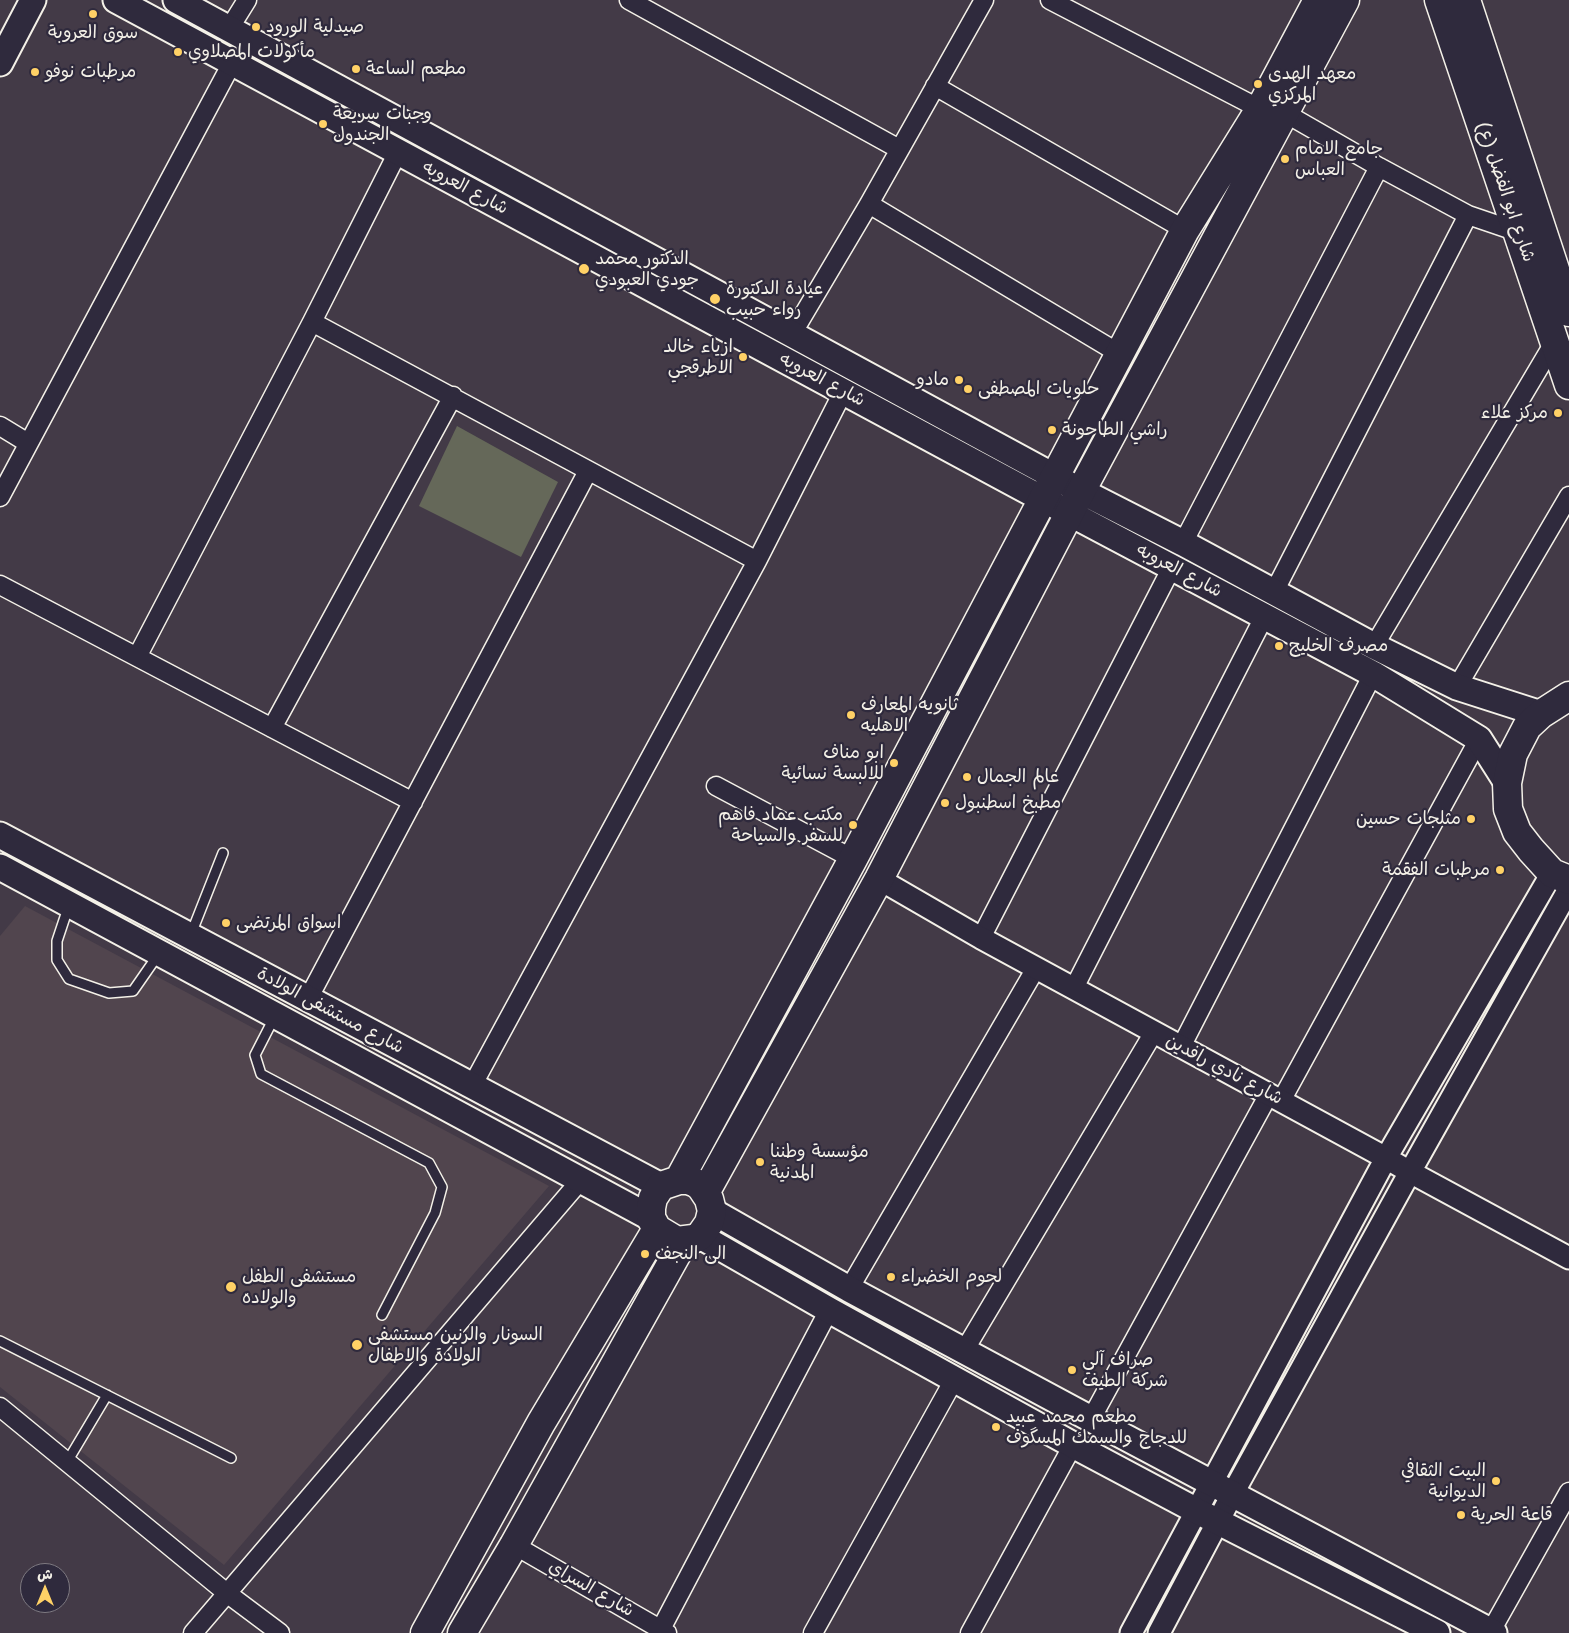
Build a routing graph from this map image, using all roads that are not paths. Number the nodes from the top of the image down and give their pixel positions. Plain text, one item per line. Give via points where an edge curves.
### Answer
1 (33, 0) edge
2 (116, 0) edge
3 (176, 0) edge
4 (246, 0) edge
5 (629, 0) edge
6 (984, 0) edge
7 (1050, 0) edge
8 (1318, 0) edge
9 (1345, 0) edge
10 (1439, 0) edge
11 (1466, 0) edge
12 (229, 29) junction
13 (0, 63) edge
14 (232, 63) junction
15 (935, 86) junction
16 (1272, 111) junction
17 (899, 149) junction
18 (398, 152) junction
19 (1379, 167) junction
20 (869, 204) junction
21 (1468, 215) junction
22 (1185, 230) junction
23 (1518, 232) junction
24 (1569, 312) edge
25 (312, 322) junction
26 (792, 334) junction
27 (1555, 341) junction
28 (1120, 354) junction
29 (1569, 385) edge
30 (844, 392) junction
31 (453, 396) junction
32 (0, 426) edge
33 (28, 443) junction
34 (588, 471) junction
35 (1049, 488) junction
36 (1569, 496) edge
37 (0, 497) edge
38 (1075, 502) junction
39 (1183, 543) junction
40 (757, 561) junction
41 (1172, 567) junction
42 (0, 585) edge
43 (1274, 592) junction
44 (1264, 616) junction
45 (1374, 646) junction
46 (138, 657) junction
47 (1373, 674) junction
48 (1457, 687) junction
49 (1568, 695) edge
50 (1540, 714) junction
51 (272, 728) junction
52 (1479, 739) junction
53 (1507, 783) junction
54 (716, 786) dead end
55 (414, 802) junction
56 (0, 835) edge
57 (223, 853) dead end
58 (853, 859) junction
59 (0, 867) edge
60 (879, 879) junction
61 (1563, 881) edge
62 (69, 905) junction
63 (142, 910) junction
64 (125, 936) junction
65 (190, 936) junction
66 (981, 938) junction
67 (159, 954) junction
68 (1036, 968) junction
69 (1074, 988) junction
70 (308, 999) junction
71 (275, 1016) junction
72 (1154, 1032) junction
73 (1181, 1047) junction
74 (472, 1086) junction
75 (1275, 1098) junction
76 (1386, 1158) junction
77 (1410, 1172) junction
78 (580, 1181) junction
79 (670, 1183) junction
80 (708, 1202) junction
81 (654, 1224) junction
82 (692, 1238) junction
83 (1569, 1258) edge
84 (849, 1289) junction
85 (829, 1310) junction
86 (382, 1315) dead end
87 (0, 1340) edge
88 (964, 1351) junction
89 (955, 1378) junction
90 (107, 1395) junction
91 (0, 1407) edge
92 (1091, 1419) junction
93 (1073, 1445) junction
94 (230, 1458) dead end
95 (67, 1462) junction
96 (1210, 1483) junction
97 (1569, 1492) edge
98 (1233, 1493) junction
99 (1197, 1511) junction
100 (1219, 1521) junction
101 (514, 1545) junction
102 (228, 1594) junction
103 (664, 1631) edge
104 (1493, 1632) edge
105 (193, 1633) edge
106 (280, 1633) edge
107 (424, 1633) edge
108 (462, 1633) edge
109 (813, 1633) edge
110 (970, 1633) edge
111 (1130, 1633) edge
112 (1159, 1633) edge
113 (1437, 1633) edge

1 - 13 main road
2 - 14 main road, شارع العروبه
3 - 12 main road, شارع العروبه
4 - 12 street
5 - 17 street
6 - 15 street
7 - 16 street
8 - 16 main road
9 - 16 main road
10 - 23 main road, شارع ابو الفضل (ع)
11 - 24 main road, شارع ابو الفضل (ع)
12 - 26 main road, شارع العروبه
14 - 18 main road, شارع العروبه
14 - 33 street
15 - 17 street
15 - 22 street
16 - 19 street
16 - 22 main road
16 - 38 main road
17 - 20 street
18 - 25 street
18 - 30 main road, شارع العروبه
19 - 21 street
19 - 39 street
20 - 26 street
20 - 28 street
21 - 23 street
21 - 43 street
22 - 28 main road
23 - 27 main road, شارع ابو الفضل (ع)
25 - 31 street
25 - 46 street
26 - 35 main road, شارع العروبه
27 - 29 main road, شارع ابو الفضل (ع)
27 - 45 street
28 - 35 main road
30 - 35 main road, شارع العروبه
30 - 40 street
31 - 34 street
31 - 51 street
32 - 33 street
33 - 37 street
34 - 40 street
34 - 55 street
35 - 38 main road, شارع العروبه
35 - 58 main road
36 - 48 street
38 - 39 main road, شارع العروبه
38 - 41 main road, شارع العروبه
38 - 60 main road
39 - 43 main road, شارع العروبه
40 - 74 street
41 - 44 main road, شارع العروبه
41 - 66 street
42 - 46 street
43 - 45 main road, شارع العروبه
44 - 47 main road, شارع العروبه
44 - 69 street
45 - 48 main road, شارع العروبه
46 - 51 street
47 - 52 main road, شارع العروبه
47 - 73 street
48 - 50 main road, شارع العروبه
49 - 50 main road
50 - 53 main road via 1527,727 1513,754
51 - 55 street
52 - 53 main road, شارع العروبه
52 - 75 street
53 - 61 main road via 1508,809 1518,832 1531,850
54 - 58 street
55 - 70 street
56 - 63 main road, شارع مستشفى الولادة
57 - 65 lane
58 - 79 main road
59 - 62 main road, شارع مستشفى الولادة
60 - 66 street, شارع نادي رافدين
60 - 80 main road
61 - 76 street
61 - 77 street
62 - 64 main road, شارع مستشفى الولادة
62 - 67 lane via 57,941 57,960 69,979 109,993 132,991
63 - 64 main road
63 - 65 main road, شارع مستشفى الولادة
64 - 67 main road, شارع مستشفى الولادة
65 - 70 main road, شارع مستشفى الولادة
66 - 68 street, شارع نادي رافدين
67 - 71 main road, شارع مستشفى الولادة
68 - 69 street, شارع نادي رافدين
68 - 84 street
69 - 72 street, شارع نادي رافدين
70 - 74 main road, شارع مستشفى الولادة
71 - 78 main road, شارع مستشفى الولادة
71 - 86 lane via 255,1055 262,1074 429,1163 442,1187 435,1213
72 - 73 street, شارع نادي رافدين
72 - 88 street
73 - 75 street, شارع نادي رافدين
74 - 79 main road, شارع مستشفى الولادة
75 - 76 street, شارع نادي رافدين
75 - 92 street
76 - 77 street, شارع نادي رافدين
76 - 96 street
77 - 83 street, شارع نادي رافدين
77 - 98 street
78 - 81 main road, شارع مستشفى الولادة
78 - 102 street
79 - 80 main road via 688,1180 696,1183
79 - 81 main road via 653,1198
80 - 82 main road via 709,1223
80 - 84 main road
81 - 82 main road via 677,1241
81 - 107 main road
82 - 85 main road
82 - 101 main road
84 - 88 main road
85 - 89 main road
85 - 103 street
87 - 90 lane
88 - 92 main road
89 - 93 main road
89 - 109 street
90 - 94 lane
90 - 95 lane
91 - 95 street
92 - 96 main road
93 - 99 main road
93 - 110 street
95 - 102 street
96 - 98 main road
96 - 99 street
97 - 104 street
98 - 100 street
98 - 104 main road
99 - 100 main road
99 - 111 street
100 - 112 street
100 - 113 main road
101 - 103 street, شارع السراي
101 - 108 main road
102 - 105 street
102 - 106 street

